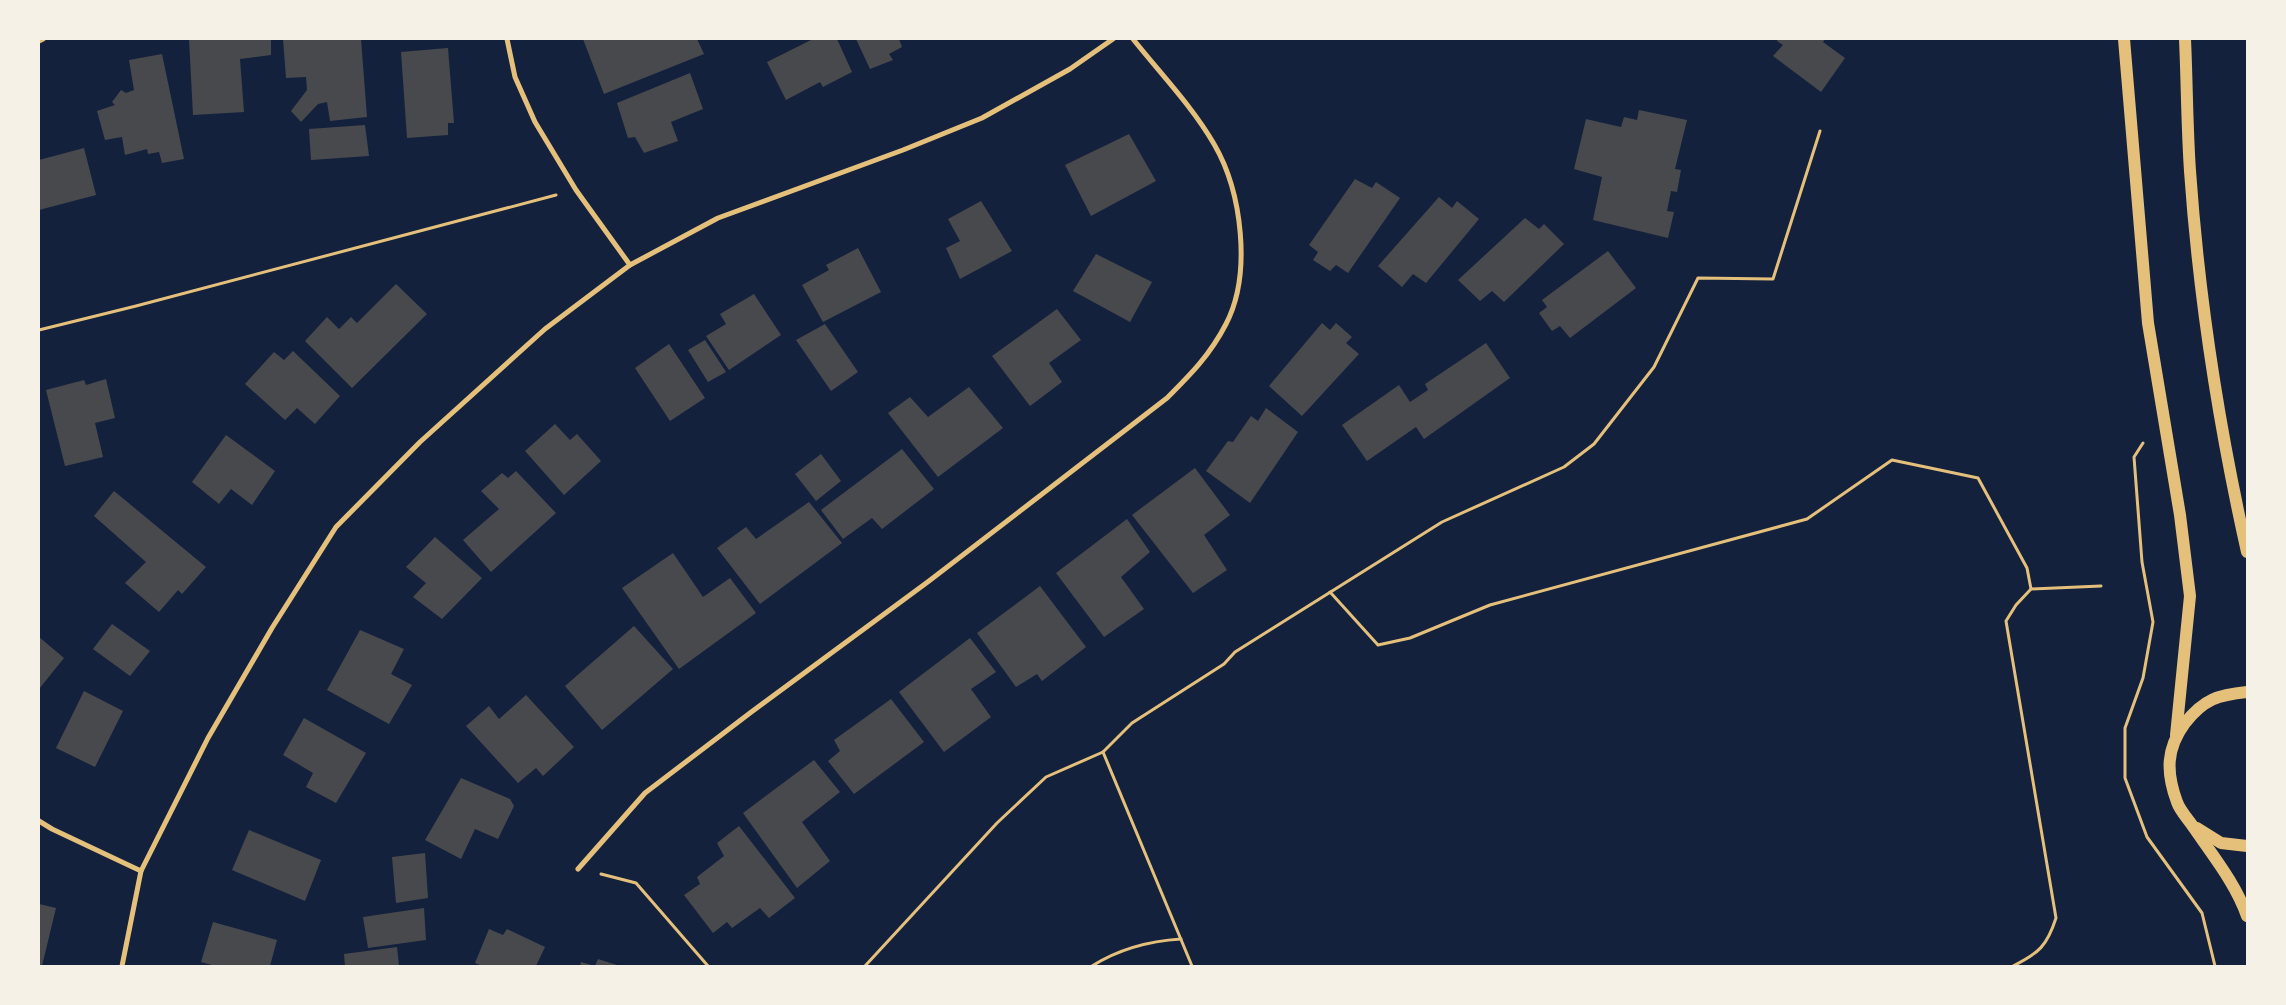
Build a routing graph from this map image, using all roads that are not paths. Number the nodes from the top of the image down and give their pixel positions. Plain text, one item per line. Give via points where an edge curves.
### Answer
1 (43, 39) edge
2 (506, 39) edge
3 (1113, 39) edge
4 (1133, 39) edge
5 (2124, 39) edge
6 (2185, 39) edge
7 (39, 42) edge
8 (630, 265) junction
9 (2247, 552) edge
10 (2247, 692) edge
11 (2176, 735) junction
12 (39, 821) edge
13 (2193, 826) junction
14 (2247, 846) edge
15 (578, 869) road end
16 (142, 871) junction
17 (2247, 916) edge
18 (122, 966) edge

1 - 7 street
2 - 8 street via 515,77 535,122 576,190
3 - 8 street via 1070,69 982,118 718,218
4 - 15 street via 1214,144 1231,181 1240,233 1241,260 1236,294 1226,323 1202,363 1167,398 645,793
5 - 11 main road via 2148,323 2190,596
6 - 9 main road via 2190,172 2207,326 2232,482
8 - 16 street via 538,336 420,442 336,527 208,738
10 - 11 main road via 2223,694 2197,708
11 - 13 main road via 2169,769 2177,804
12 - 16 street
13 - 14 main road via 2221,843
13 - 17 main road via 2241,897
16 - 18 street

